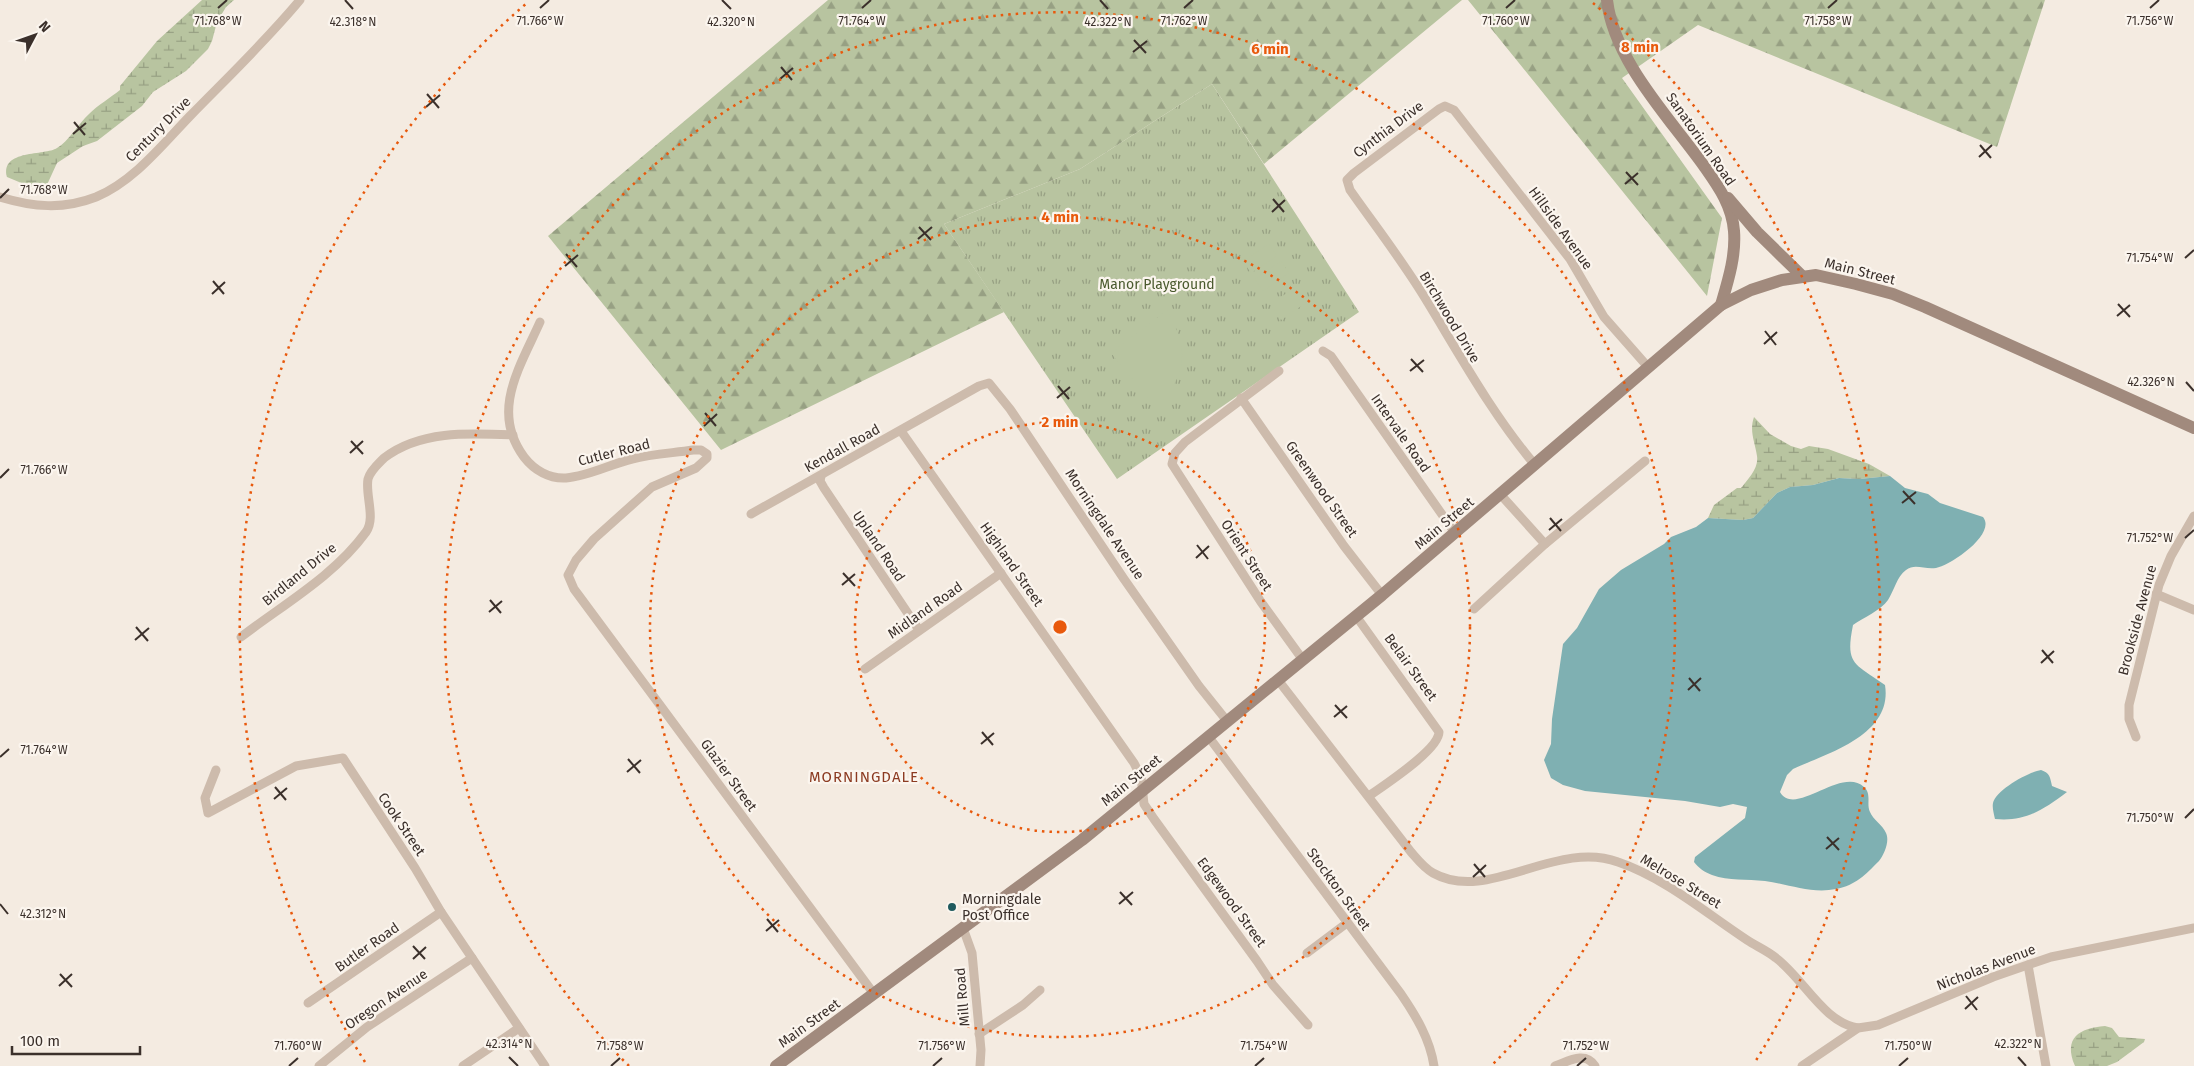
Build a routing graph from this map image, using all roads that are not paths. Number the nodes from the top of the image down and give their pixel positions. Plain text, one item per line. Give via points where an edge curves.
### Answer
1 (300, 0) edge
2 (1607, 0) edge
3 (1449, 107) joint
4 (1347, 180) joint
5 (1721, 190) junction
6 (0, 197) edge
7 (1802, 276) junction
8 (1721, 305) junction
9 (540, 322) dead end
10 (1324, 352) dead end
11 (1648, 368) junction
12 (1279, 371) dead end
13 (1241, 398) junction
14 (945, 406) joint
15 (2194, 428) edge
16 (902, 431) junction
17 (512, 435) junction
18 (1645, 461) dead end
19 (1536, 465) junction
20 (821, 476) junction
21 (1500, 494) junction
22 (751, 514) dead end
23 (2194, 516) edge
24 (1455, 533) junction
25 (1545, 544) junction
26 (571, 570) joint
27 (1001, 573) junction
28 (2156, 594) junction
29 (1382, 595) junction
30 (1474, 608) dead end
31 (2194, 610) edge
32 (1356, 616) junction
33 (919, 630) junction
34 (242, 637) dead end
35 (1303, 660) junction
36 (865, 669) dead end
37 (1278, 680) junction
38 (1227, 721) junction
39 (1208, 736) junction
40 (2136, 737) dead end
41 (216, 770) dead end
42 (1142, 791) junction
43 (1369, 796) junction
44 (441, 912) junction
45 (1346, 923) junction
46 (963, 928) junction
47 (2194, 928) edge
48 (1307, 953) dead end
49 (472, 958) junction
50 (2028, 965) junction
51 (1040, 990) dead end
52 (874, 994) junction
53 (308, 1003) dead end
54 (1308, 1025) dead end
55 (519, 1028) junction
56 (1858, 1028) junction
57 (979, 1034) junction
58 (318, 1066) edge
59 (463, 1066) edge
60 (545, 1066) edge
61 (776, 1066) edge
62 (980, 1066) edge
63 (1434, 1066) edge
64 (1555, 1066) edge
65 (1595, 1066) edge
66 (1802, 1066) edge
67 (2046, 1066) edge

1 - 6 street, Century Drive via 192,115 132,175 114,188 95,197 50,207
2 - 5 main road, Sanatorium Road via 1616,38 1630,64
3 - 4 street, Cynthia Drive via 1439,108 1424,118
3 - 11 street, Hillside Avenue via 1464,120 1565,252 1604,317
4 - 19 street, Birchwood Drive via 1350,190 1427,301 1470,375 1508,432
5 - 7 main road via 1757,232
5 - 8 main road, Sanatorium Road via 1731,216 1734,242
7 - 8 main road, Main Street via 1760,287
7 - 15 main road, Main Street via 1816,275 1893,294
8 - 11 main road, Main Street
9 - 17 street, Cutler Road via 508,401
10 - 24 street, Intervale Road via 1331,356
11 - 19 main road, Main Street
12 - 13 street
13 - 29 street, Greenwood Street
13 - 35 street, Orient Street via 1185,442 1175,454 1172,464 1261,602
14 - 16 street, Kendall Road
14 - 38 street, Morningdale Avenue via 985,383 992,385 1124,579
16 - 20 street, Kendall Road
16 - 27 street, Highland Street
17 - 26 street, Cutler Road via 518,449 533,467 559,478 577,476 634,458 693,450 708,454 696,468 659,483 640,498 594,539
17 - 34 street, Birdland Drive via 439,436 416,441 393,452 378,464 368,480 370,525 362,538 333,568
18 - 25 street
19 - 21 main road, Main Street
20 - 22 street, Kendall Road
20 - 33 street, Upland Road via 824,488
21 - 24 main road, Main Street
21 - 25 street
23 - 28 street, Brookside Avenue via 2171,556
24 - 29 main road, Main Street
25 - 30 street
26 - 52 street, Glazier Street via 568,575 574,589
27 - 33 street, Midland Road
27 - 42 street, Highland Street via 1134,763 1141,777
28 - 31 street
28 - 40 street, Brookside Avenue via 2129,705 2129,720
29 - 32 main road, Main Street
32 - 35 main road, Main Street
32 - 43 street, Belair Street via 1439,732 1439,737 1428,750
33 - 36 street, Midland Road
35 - 37 main road, Main Street
37 - 38 main road, Main Street
37 - 43 street, Melrose Street
38 - 39 main road, Main Street
39 - 42 main road, Main Street
39 - 45 street, Stockton Street
41 - 44 street, Cook Street via 205,798 208,813 296,766 343,758
42 - 46 main road, Main Street
42 - 54 street, Edgewood Street via 1144,804 1154,819 1273,985
43 - 56 street, Melrose Street via 1419,861 1434,874 1444,877 1486,880 1576,857 1617,861 1644,873 1776,957 1838,1021
44 - 49 street, Cook Street
44 - 53 street, Butler Road
45 - 48 street
45 - 63 street, Stockton Street via 1415,1015 1432,1050
46 - 52 main road, Main Street
46 - 57 street, Mill Road via 972,952
47 - 50 street, Nicholas Avenue via 2080,950
49 - 55 street, Cook Street
49 - 58 street, Oregon Avenue via 366,1027
50 - 56 street, Nicholas Avenue via 1878,1025
50 - 67 street
51 - 57 street
52 - 61 main road, Main Street
55 - 59 street
55 - 60 street, Cook Street
56 - 66 street, Nicholas Avenue
57 - 62 street, Mill Road
64 - 65 street via 1582,1057 1588,1058

